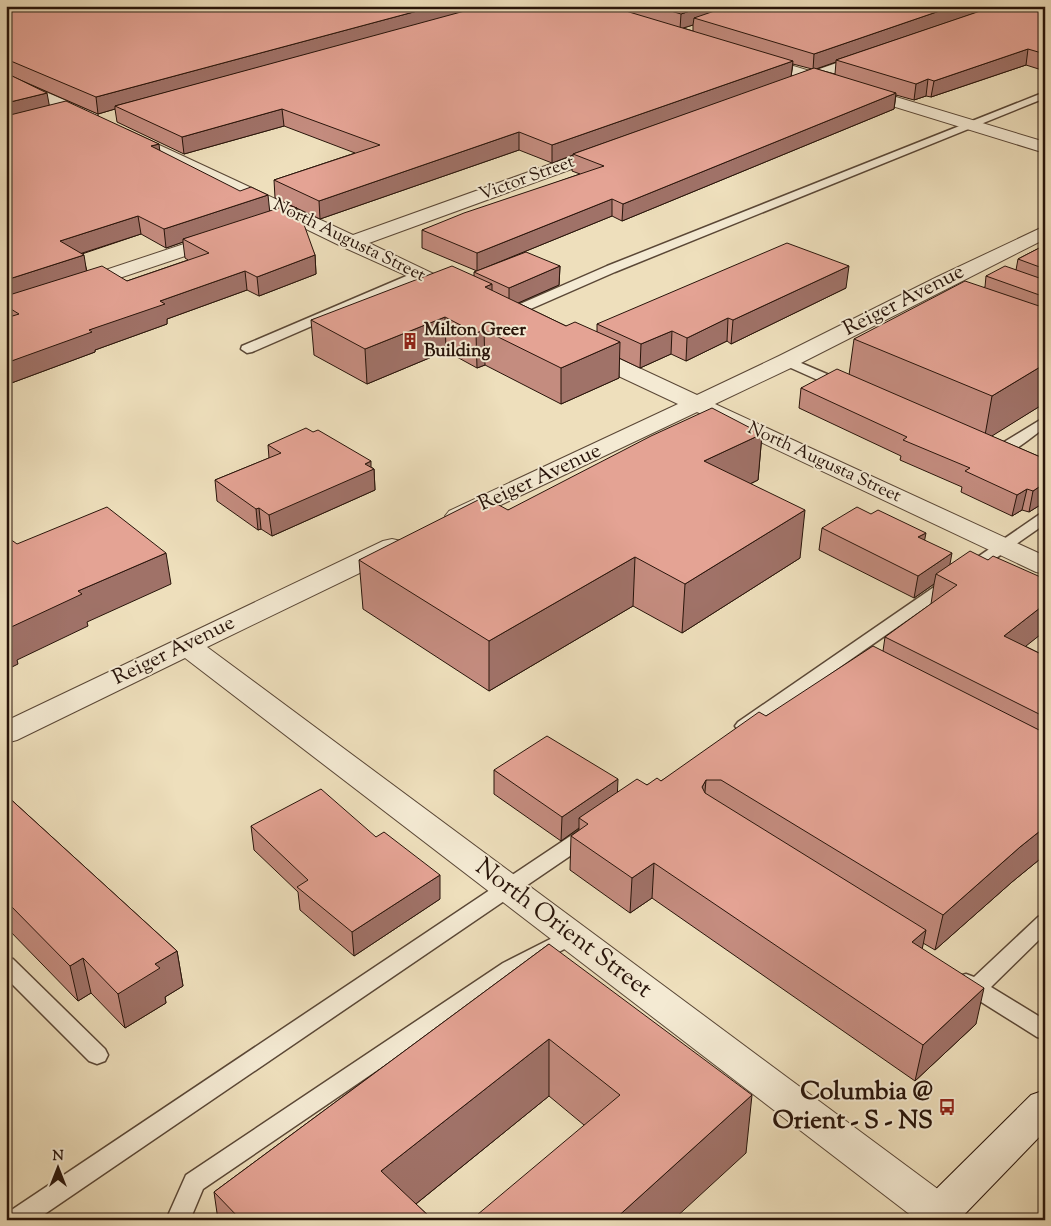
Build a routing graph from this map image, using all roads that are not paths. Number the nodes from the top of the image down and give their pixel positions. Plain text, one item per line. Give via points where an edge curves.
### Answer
1 (890, 50) edge
2 (738, 54) edge
3 (812, 77) junction
4 (6, 80) edge
5 (776, 90) edge
6 (1045, 95) edge
7 (972, 126) junction
8 (618, 146) edge
9 (1045, 148) edge
10 (293, 214) junction
11 (265, 223) edge
12 (237, 232) edge
13 (1045, 232) edge
14 (350, 243) junction
15 (418, 275) junction
16 (488, 307) junction
17 (6, 310) edge
18 (533, 328) edge
19 (569, 344) edge
20 (247, 349) dead end
21 (787, 361) junction
22 (860, 393) edge
23 (696, 403) junction
24 (1045, 421) edge
25 (978, 446) edge
26 (1006, 448) junction
27 (1021, 455) edge
28 (1045, 517) edge
29 (437, 526) edge
30 (410, 539) edge
31 (1004, 547) junction
32 (1045, 566) edge
33 (186, 645) junction
34 (6, 733) edge
35 (728, 737) edge
36 (599, 827) edge
37 (510, 888) junction
38 (1045, 922) edge
39 (572, 936) junction
40 (6, 965) edge
41 (951, 972) edge
42 (976, 988) junction
43 (1045, 1031) edge
44 (97, 1055) dead end
45 (1045, 1106) edge
46 (940, 1218) edge
47 (16, 1220) edge
48 (178, 1220) edge

1 - 3 street
2 - 3 street
3 - 5 street
3 - 7 street
4 - 10 street, North Augusta Street via 61,113 102,120
6 - 7 lane
7 - 9 street
7 - 16 lane via 611,269
8 - 14 street, Victor Street
10 - 11 street
10 - 14 street, North Augusta Street
12 - 17 street
13 - 21 street, Reiger Avenue via 919,302
14 - 15 street, North Augusta Street
15 - 16 street, North Augusta Street
15 - 20 lane
16 - 18 street, North Augusta Street
19 - 23 street, North Augusta Street
21 - 22 lane
21 - 23 street, Reiger Avenue
23 - 29 street, Reiger Avenue
23 - 31 street, North Augusta Street
24 - 26 lane
25 - 26 lane via 997,454
26 - 27 lane
28 - 31 lane
30 - 33 street, Reiger Avenue
31 - 32 street, North Augusta Street
31 - 35 lane
33 - 34 street, Reiger Avenue
33 - 37 street, North Orient Street
36 - 37 lane
37 - 39 street, North Orient Street
37 - 47 lane
38 - 42 lane
39 - 46 street, North Orient Street
39 - 48 lane via 510,969 194,1182
40 - 44 lane
41 - 42 lane
42 - 43 lane
45 - 46 street

